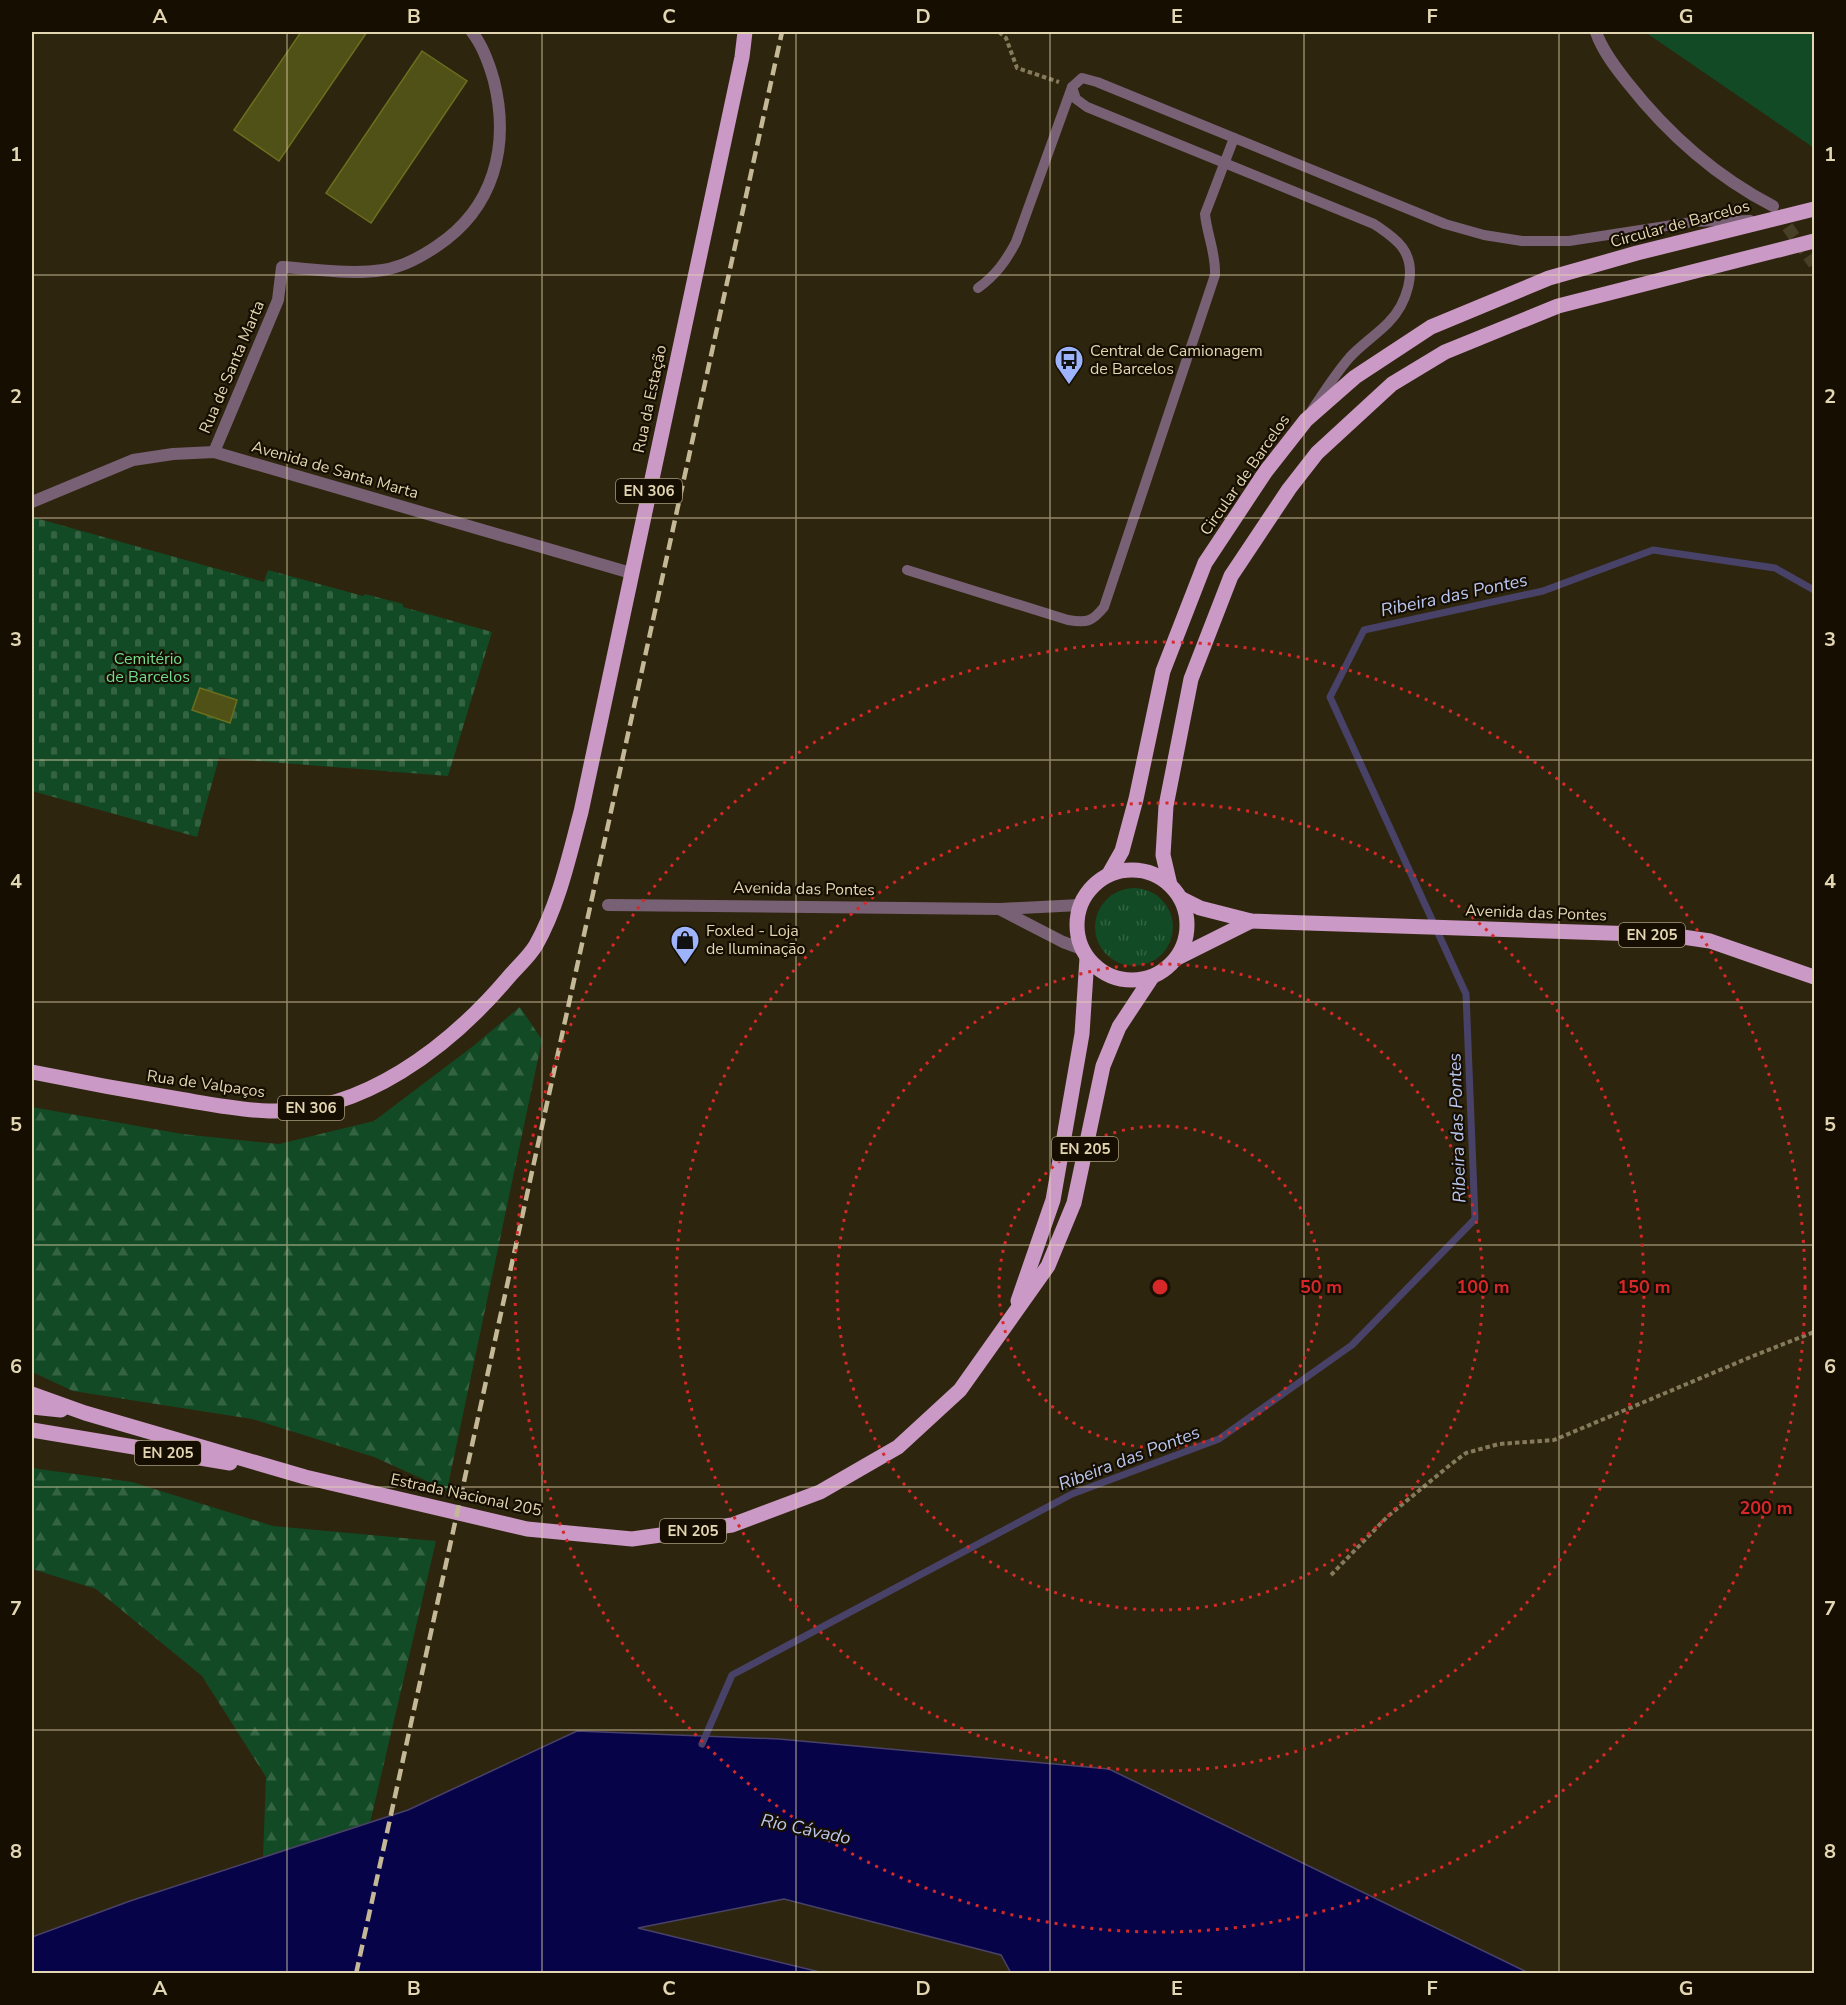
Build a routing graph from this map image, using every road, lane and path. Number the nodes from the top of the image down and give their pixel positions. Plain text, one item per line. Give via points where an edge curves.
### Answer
1 (472, 32) edge
2 (745, 32) edge
3 (999, 32) edge
4 (1596, 32) edge
5 (1072, 87) junction
6 (1234, 138) junction
7 (1223, 164) junction
8 (1815, 209) edge
9 (1770, 213) junction
10 (1815, 241) edge
11 (978, 288) dead end
12 (1306, 420) junction
13 (214, 452) junction
14 (32, 502) edge
15 (907, 570) dead end
16 (631, 573) junction
17 (1109, 874) junction
18 (1170, 885) junction
19 (1180, 898) junction
20 (608, 905) dead end
21 (1080, 905) junction
22 (1000, 909) junction
23 (1251, 921) junction
24 (536, 946) joint
25 (1085, 954) junction
26 (1177, 958) junction
27 (1152, 977) junction
28 (1815, 977) edge
29 (32, 1072) edge
30 (1012, 1319) junction
31 (1815, 1332) edge
32 (32, 1394) edge
33 (32, 1407) edge
34 (85, 1413) junction
35 (32, 1430) edge
36 (305, 1477) junction
37 (1331, 1575) dead end

1 - 13 street, Rua de Santa Marta via 490,69 499,102 501,137 490,182 478,206 453,236 421,257 384,270 345,272 282,267 278,300
2 - 16 main road, Rua da Estação / EN 306
3 - 5 path via 1006,38 1017,68
4 - 9 street via 1635,93 1686,147
5 - 6 lane via 1082,78 1097,82
5 - 7 lane via 1076,99 1087,107
5 - 11 lane via 1016,242 1005,263
6 - 7 lane
6 - 9 lane via 1445,224 1522,242 1569,241
7 - 12 lane via 1374,224 1404,249 1409,265 1404,300 1389,321 1351,356
7 - 15 lane via 1205,214 1215,275 1104,607 1084,622 1068,620
8 - 9 main road, Circular de Barcelos
9 - 12 main road, Circular de Barcelos via 1549,279 1431,327 1354,377
10 - 18 main road via 1558,306 1445,352 1392,384 1317,453 1231,576 1191,679 1166,806 1163,855
12 - 17 main road, Circular de Barcelos via 1266,471 1205,563 1163,671 1136,799 1122,850
13 - 14 street, Avenida de Santa Marta via 133,460
13 - 16 street, Avenida de Santa Marta
16 - 24 main road, Rua da Estação / EN 306 via 581,812 559,891
17 - 18 main road, EN 205 via 1141,870
17 - 21 main road via 1087,892
18 - 19 main road, EN 205
19 - 23 main road, Avenida das Pontes / EN 205 via 1200,908
19 - 26 main road, EN 205 via 1187,928
20 - 22 street, Avenida das Pontes
21 - 22 street, Avenida das Pontes
21 - 25 main road, EN 205 via 1077,937
22 - 25 street, Avenida das Pontes
23 - 26 main road, Avenida das Pontes / EN 205
23 - 28 main road, Avenida das Pontes / EN 205 via 1670,935 1710,941
24 - 29 main road, Rua de Valpaços / EN 306 via 484,1005 415,1065 345,1100 311,1108 242,1109
25 - 27 main road via 1106,974 1121,980
25 - 30 main road, Estrada Nacional 205 / EN 205 via 1082,1034 1053,1200
26 - 27 main road, EN 205
27 - 30 main road, Estrada Nacional 205 / EN 205 via 1119,1027 1103,1066 1074,1203 1061,1235 1048,1266
30 - 36 main road, Estrada Nacional 205 / EN 205 via 960,1390 898,1447 820,1492 732,1525 632,1539 527,1529
31 - 37 path via 1554,1440 1499,1444 1466,1453 1387,1517
32 - 34 main road, EN 205
33 - 34 main road
34 - 36 main road, Estrada Nacional 205 / EN 205
35 - 36 main road, Estrada Nacional 205 / EN 205

